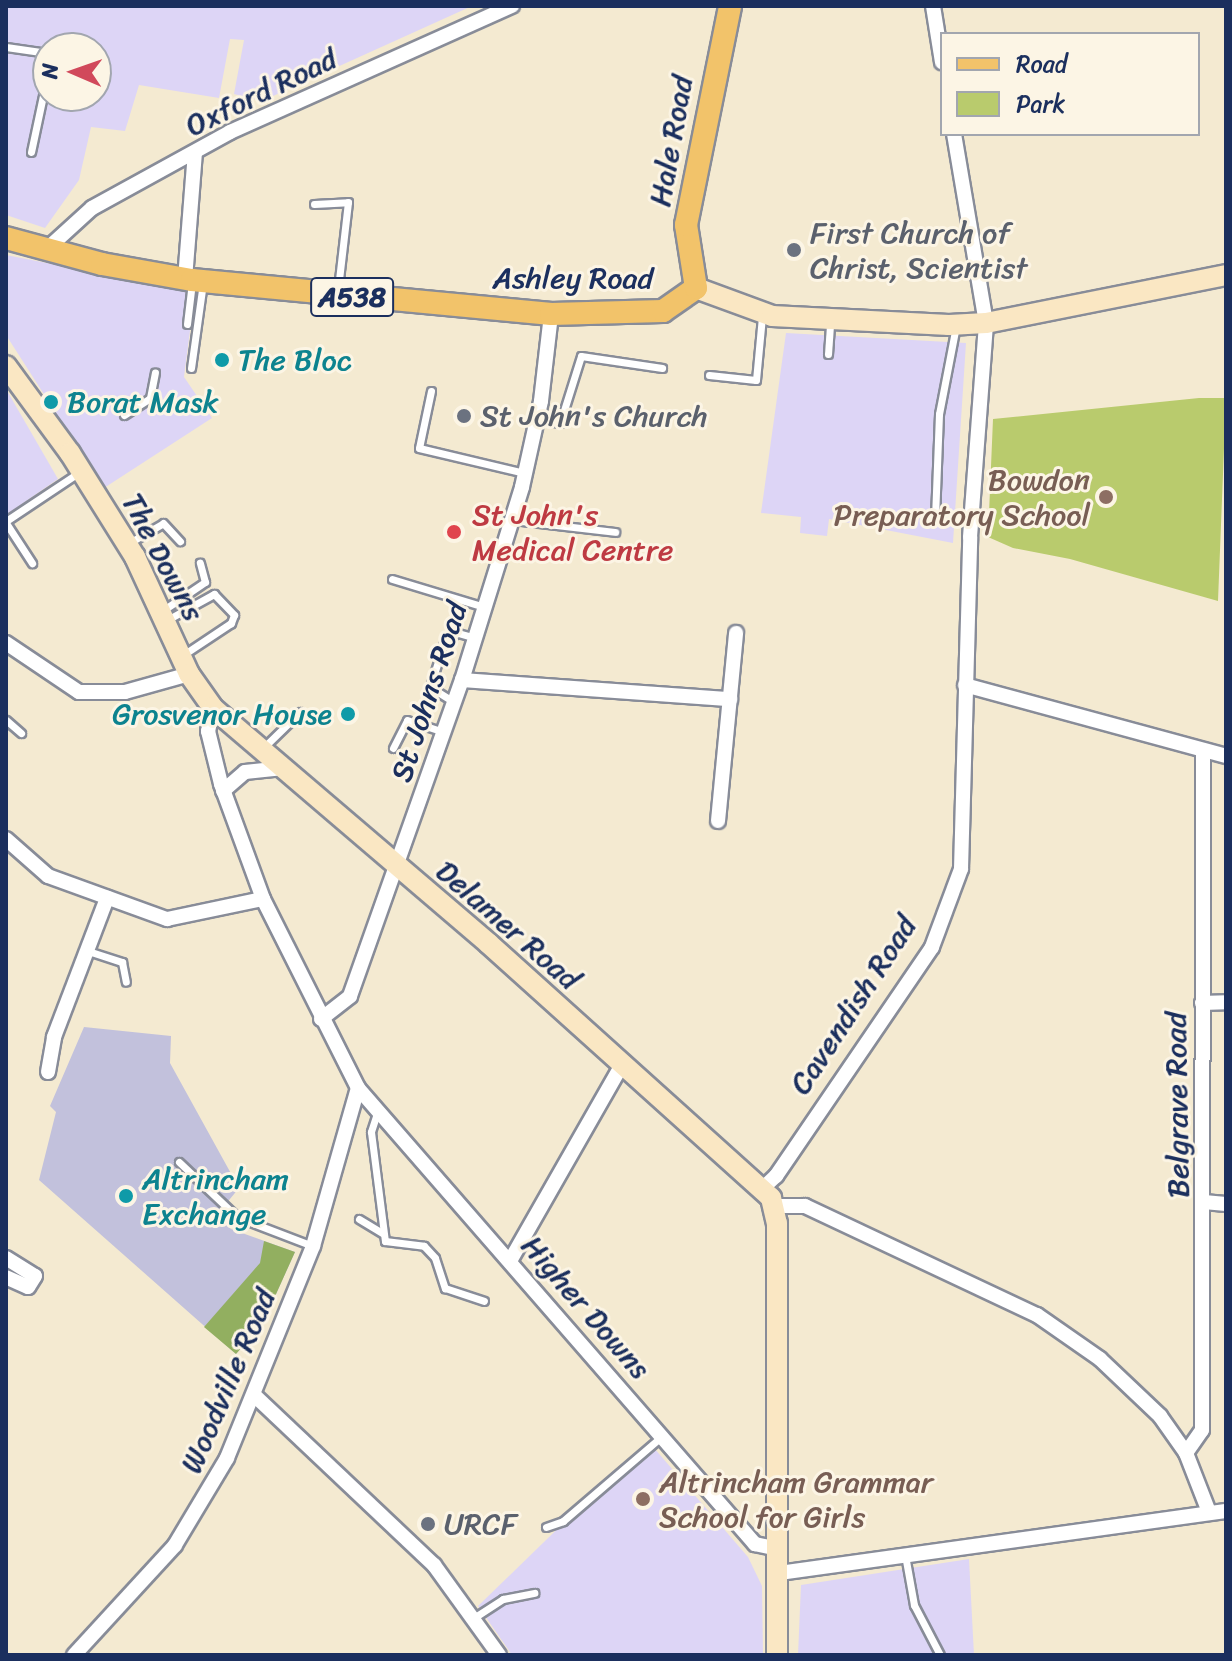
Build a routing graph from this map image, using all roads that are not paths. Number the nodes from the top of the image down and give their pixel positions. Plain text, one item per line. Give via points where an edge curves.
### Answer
1 (512, 6) edge
2 (730, 6) edge
3 (933, 6) edge
4 (6, 47) edge
5 (940, 50) edge
6 (32, 51) edge
7 (40, 112) edge
8 (954, 136) edge
9 (31, 152) dead end
10 (195, 153) junction
11 (314, 204) dead end
12 (6, 238) edge
13 (47, 249) junction
14 (1226, 275) edge
15 (194, 280) junction
16 (696, 288) junction
17 (338, 295) junction
18 (551, 314) junction
19 (762, 314) junction
20 (830, 322) junction
21 (986, 323) junction
22 (187, 324) dead end
23 (956, 324) junction
24 (828, 354) dead end
25 (6, 366) edge
26 (191, 368) dead end
27 (662, 368) dead end
28 (155, 372) dead end
29 (709, 375) dead end
30 (431, 391) dead end
31 (124, 415) dead end
32 (537, 419) junction
33 (81, 471) junction
34 (525, 473) junction
35 (935, 518) dead end
36 (512, 520) junction
37 (6, 522) edge
38 (615, 532) dead end
39 (180, 541) dead end
40 (127, 544) junction
41 (32, 563) dead end
42 (200, 563) dead end
43 (392, 579) dead end
44 (485, 607) junction
45 (163, 617) junction
46 (736, 633) dead end
47 (475, 638) junction
48 (6, 643) edge
49 (185, 665) junction
50 (462, 680) junction
51 (965, 685) junction
52 (730, 699) junction
53 (454, 702) junction
54 (213, 708) junction
55 (300, 712) dead end
56 (6, 720) edge
57 (443, 732) junction
58 (21, 733) dead end
59 (393, 748) dead end
60 (260, 751) junction
61 (1203, 751) junction
62 (1226, 756) edge
63 (281, 768) junction
64 (223, 791) junction
65 (718, 821) dead end
66 (6, 839) edge
67 (398, 869) junction
68 (107, 898) junction
69 (263, 899) junction
70 (88, 951) junction
71 (126, 982) dead end
72 (1226, 1002) edge
73 (1202, 1003) junction
74 (321, 1019) junction
75 (622, 1065) junction
76 (48, 1072) dead end
77 (358, 1088) junction
78 (378, 1108) junction
79 (179, 1162) dead end
80 (763, 1188) junction
81 (1204, 1202) junction
82 (1226, 1204) edge
83 (774, 1206) junction
84 (359, 1219) dead end
85 (382, 1233) junction
86 (313, 1246) junction
87 (6, 1258) edge
88 (510, 1261) junction
89 (6, 1277) edge
90 (484, 1301) dead end
91 (254, 1395) junction
92 (664, 1435) junction
93 (1186, 1453) junction
94 (1226, 1511) edge
95 (1209, 1512) junction
96 (546, 1527) dead end
97 (779, 1549) junction
98 (904, 1553) junction
99 (779, 1573) junction
100 (534, 1593) dead end
101 (472, 1619) junction
102 (74, 1655) edge
103 (499, 1655) edge
104 (777, 1655) edge
105 (940, 1655) edge

1 - 10 street, Oxford Road via 274,111
2 - 16 main road, Hale Road via 688,215
3 - 5 street
4 - 6 lane
7 - 9 lane
8 - 21 street, Cavendish Road
10 - 13 street, Oxford Road via 79,216
10 - 15 street
11 - 17 lane via 348,202
12 - 13 main road, Ashley Road / A538
13 - 15 main road, Ashley Road / A538
14 - 21 street, Ashley Road
15 - 17 main road, Ashley Road / A538
15 - 22 lane
15 - 26 lane
16 - 18 main road, Ashley Road / A538 via 652,315
16 - 19 street, Ashley Road
17 - 18 main road, Ashley Road / A538
18 - 32 street, St Johns Road
19 - 20 street, Ashley Road
19 - 29 lane via 756,380
20 - 23 street, Ashley Road
20 - 24 lane
21 - 23 street, Ashley Road
21 - 51 street, Cavendish Road
23 - 35 lane via 939,414
25 - 33 street, The Downs via 76,448
27 - 32 lane via 581,356 560,423
28 - 31 lane via 150,398
30 - 34 lane via 419,448
32 - 34 street, St Johns Road
33 - 37 lane
33 - 40 street, The Downs
34 - 36 street, St Johns Road
36 - 38 lane
36 - 44 street, St Johns Road
37 - 41 lane
39 - 40 lane via 163,523
40 - 45 street, The Downs
42 - 45 lane via 205,582
43 - 44 lane
44 - 47 street, St Johns Road
45 - 49 street, The Downs
45 - 49 lane via 214,594 234,615
46 - 52 street
47 - 50 street, St Johns Road
47 - 53 lane via 458,633 445,639 430,687
48 - 49 street via 79,692 125,692
49 - 54 street, The Downs
50 - 52 street
50 - 53 street, St Johns Road
51 - 61 street
51 - 80 street, Cavendish Road via 963,827 953,896 932,947
52 - 65 street
53 - 57 street, St Johns Road
54 - 60 street, Delamer Road
54 - 64 street via 208,731
55 - 60 lane
56 - 58 lane
57 - 59 lane via 407,720
57 - 67 street, St Johns Road
60 - 63 street, Delamer Road
61 - 62 street
61 - 73 street, Belgrave Road
63 - 64 street via 245,772
63 - 67 street, Delamer Road
64 - 69 street
66 - 68 street via 48,876
67 - 74 street, St Johns Road via 350,996
67 - 75 street, Delamer Road
68 - 69 street via 167,919
68 - 70 street
69 - 74 street
70 - 71 lane via 122,962
70 - 76 street via 54,1037
72 - 73 street
73 - 81 street, Belgrave Road
74 - 77 street
75 - 80 street, Delamer Road
75 - 88 street
77 - 78 street, Higher Downs
77 - 86 street, Woodville Road
78 - 85 lane via 371,1132
78 - 88 street, Higher Downs
79 - 86 lane via 237,1217
80 - 83 street
81 - 82 street
81 - 93 street, Belgrave Road via 1202,1430
83 - 93 street via 805,1206 1037,1315 1100,1359 1160,1416
83 - 97 street
84 - 85 lane
85 - 90 lane via 392,1245 418,1244 430,1250 445,1288
86 - 91 street, Woodville Road
87 - 89 street via 35,1276 28,1287
88 - 92 street, Higher Downs
91 - 101 street via 387,1516 434,1565
91 - 102 street, Woodville Road via 195,1517
92 - 96 lane via 563,1521
92 - 97 street, Higher Downs via 755,1544
93 - 95 street
94 - 95 street
95 - 98 street
97 - 99 street
98 - 99 street
98 - 105 lane via 914,1605
99 - 104 street
100 - 101 lane via 503,1599
101 - 103 street

